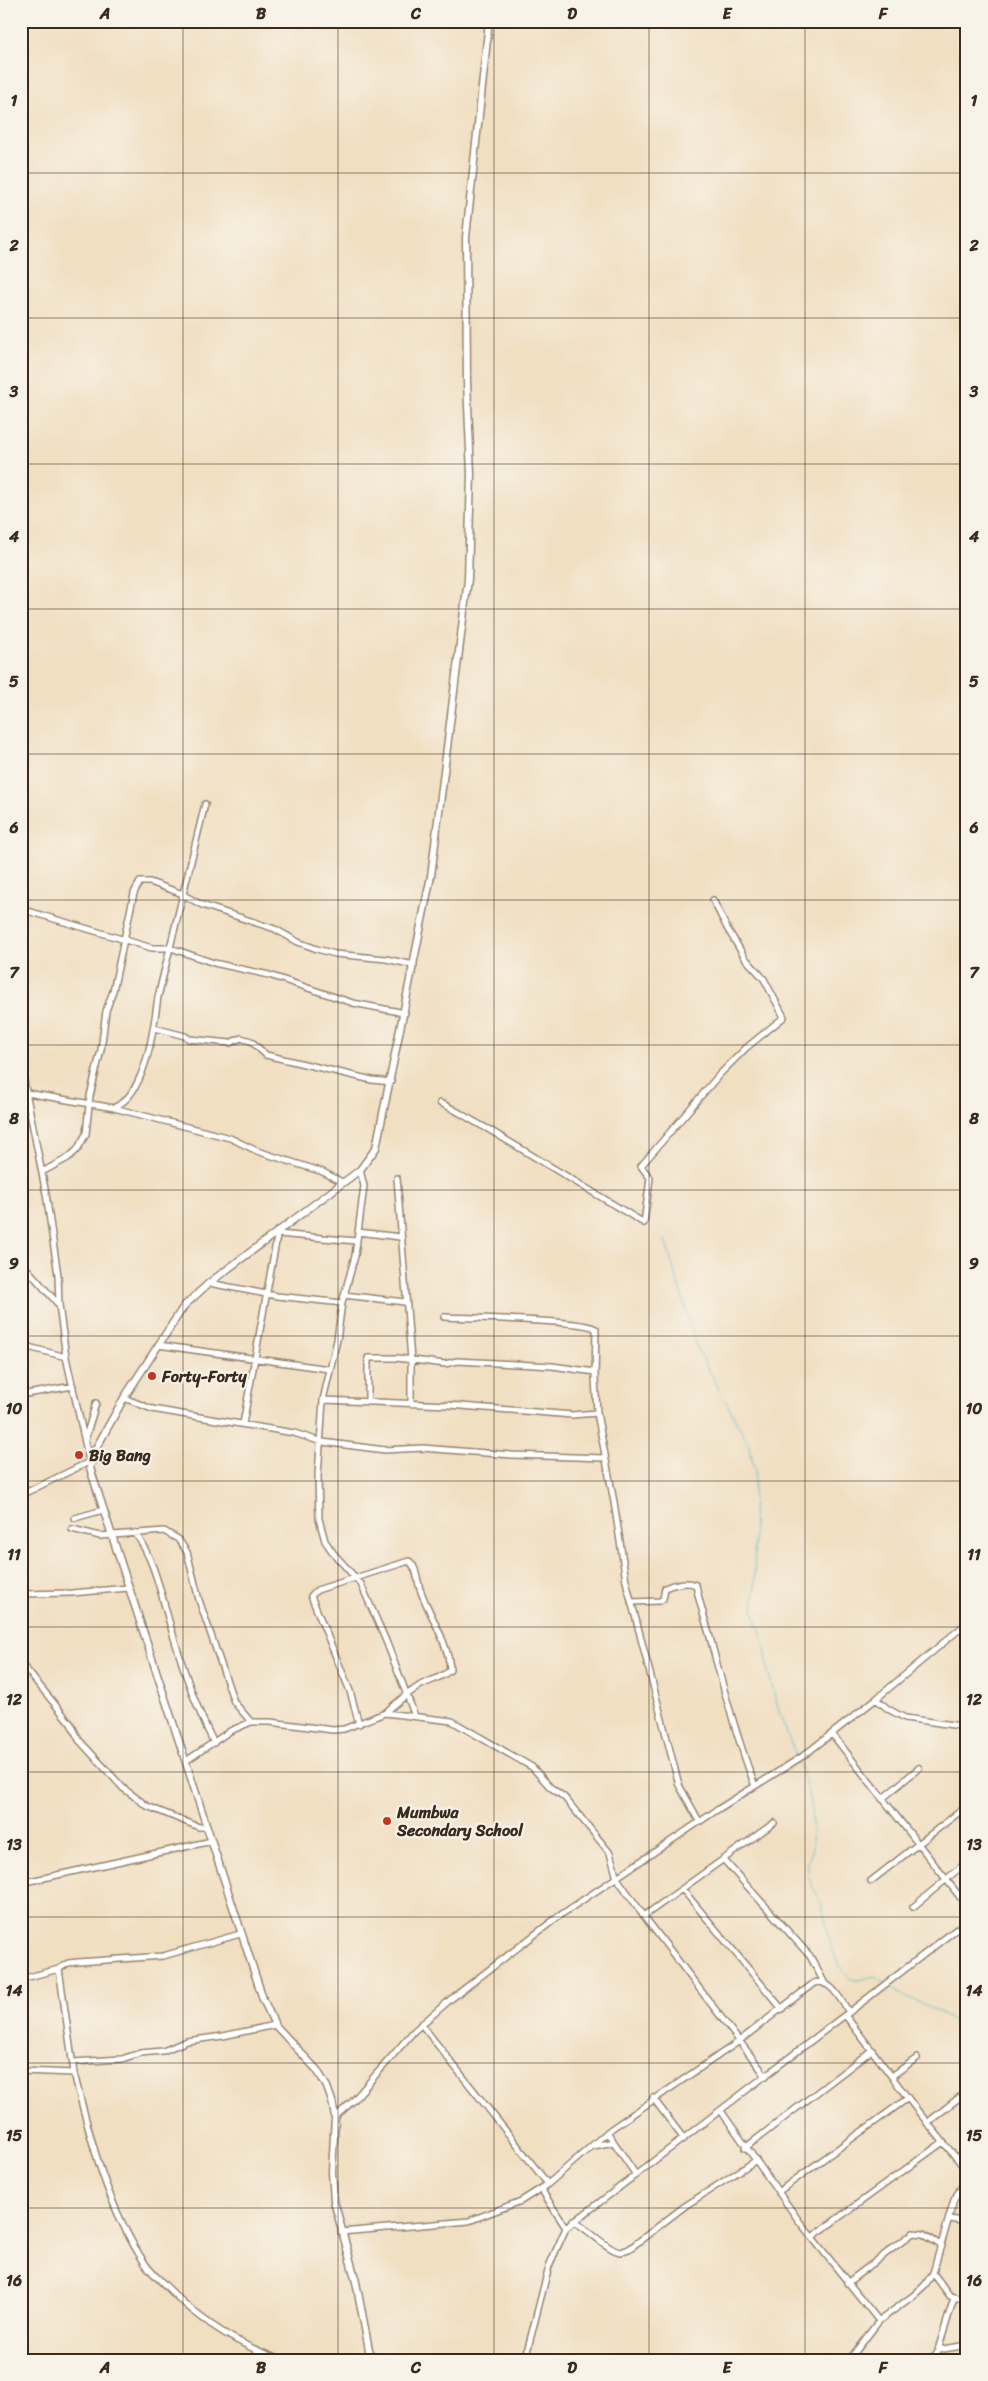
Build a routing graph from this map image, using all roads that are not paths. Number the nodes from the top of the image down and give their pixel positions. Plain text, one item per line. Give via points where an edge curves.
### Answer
1 (489, 21) edge
2 (205, 804) dead end
3 (182, 894) junction
4 (713, 900) dead end
5 (21, 909) edge
6 (123, 940) junction
7 (170, 948) junction
8 (414, 966) junction
9 (405, 1013) junction
10 (154, 1028) junction
11 (21, 1066) edge
12 (391, 1082) junction
13 (28, 1094) junction
14 (89, 1103) junction
15 (440, 1103) dead end
16 (114, 1108) junction
17 (360, 1170) junction
18 (42, 1172) junction
19 (397, 1178) dead end
20 (342, 1182) junction
21 (278, 1232) junction
22 (358, 1232) junction
23 (400, 1237) junction
24 (356, 1241) junction
25 (21, 1262) edge
26 (209, 1284) junction
27 (266, 1294) junction
28 (344, 1295) junction
29 (405, 1302) junction
30 (342, 1303) junction
31 (58, 1305) junction
32 (444, 1317) dead end
33 (21, 1345) edge
34 (158, 1345) junction
35 (66, 1357) junction
36 (255, 1358) junction
37 (411, 1360) junction
38 (329, 1369) junction
39 (595, 1372) junction
40 (73, 1386) junction
41 (21, 1395) edge
42 (124, 1398) junction
43 (323, 1400) junction
44 (368, 1402) junction
45 (96, 1403) dead end
46 (411, 1404) junction
47 (597, 1413) junction
48 (243, 1424) junction
49 (85, 1441) junction
50 (322, 1442) junction
51 (605, 1458) junction
52 (90, 1465) junction
53 (21, 1495) edge
54 (103, 1510) junction
55 (75, 1518) dead end
56 (72, 1529) dead end
57 (135, 1533) junction
58 (112, 1535) junction
59 (354, 1578) junction
60 (128, 1588) junction
61 (21, 1594) edge
62 (631, 1602) junction
63 (967, 1624) edge
64 (21, 1663) edge
65 (406, 1695) junction
66 (876, 1699) junction
67 (385, 1713) junction
68 (415, 1716) junction
69 (251, 1722) junction
70 (359, 1724) junction
71 (964, 1727) edge
72 (832, 1734) junction
73 (967, 1740) edge
74 (214, 1743) junction
75 (186, 1761) junction
76 (919, 1768) dead end
77 (755, 1786) junction
78 (882, 1799) junction
79 (967, 1806) edge
80 (699, 1821) junction
81 (774, 1823) dead end
82 (207, 1827) junction
83 (212, 1841) junction
84 (918, 1844) junction
85 (723, 1859) junction
86 (967, 1862) edge
87 (617, 1878) junction
88 (871, 1881) dead end
89 (946, 1881) junction
90 (21, 1883) edge
91 (683, 1890) junction
92 (967, 1906) edge
93 (913, 1907) dead end
94 (644, 1916) junction
95 (967, 1921) edge
96 (240, 1934) junction
97 (60, 1969) junction
98 (21, 1979) edge
99 (825, 1984) junction
100 (782, 2009) junction
101 (847, 2014) junction
102 (421, 2024) junction
103 (275, 2025) junction
104 (738, 2042) junction
105 (872, 2050) junction
106 (917, 2058) dead end
107 (73, 2062) junction
108 (21, 2071) edge
109 (74, 2073) junction
110 (766, 2076) junction
111 (892, 2076) junction
112 (653, 2098) junction
113 (908, 2098) junction
114 (960, 2098) dead end
115 (721, 2111) junction
116 (335, 2117) junction
117 (927, 2122) junction
118 (607, 2132) junction
119 (684, 2139) junction
120 (613, 2142) junction
121 (943, 2142) junction
122 (745, 2148) junction
123 (587, 2150) junction
124 (755, 2162) junction
125 (967, 2171) edge
126 (636, 2175) junction
127 (967, 2177) edge
128 (548, 2184) junction
129 (541, 2189) junction
130 (778, 2192) junction
131 (950, 2219) junction
132 (573, 2221) junction
133 (967, 2222) edge
134 (566, 2228) junction
135 (341, 2232) junction
136 (812, 2237) junction
137 (942, 2246) junction
138 (933, 2273) junction
139 (847, 2283) junction
140 (954, 2298) junction
141 (967, 2300) edge
142 (879, 2321) junction
143 (967, 2345) edge
144 (938, 2350) junction
145 (281, 2360) edge
146 (371, 2360) edge
147 (522, 2360) edge
148 (849, 2360) edge
149 (932, 2360) edge

1 - 8 street via 466,237 471,474 468,579 431,876
2 - 3 street
3 - 6 street via 150,882 140,882 134,893
3 - 7 street
3 - 8 street via 202,906 281,931 318,949
4 - 15 street via 745,958 764,979 784,1017 732,1061 641,1166 650,1178 644,1223
5 - 6 street
6 - 7 street via 152,948
6 - 14 street
7 - 9 street via 214,964 270,975 353,1003
7 - 10 street
8 - 9 street
9 - 12 street
10 - 12 street via 190,1040 230,1043 241,1038 251,1041 266,1055
10 - 16 street via 139,1080 128,1097
11 - 13 street
12 - 17 street via 376,1148
13 - 14 street
13 - 18 street
14 - 16 street
14 - 18 street via 86,1134 77,1150
16 - 20 street via 230,1138
17 - 20 street
17 - 22 street via 364,1186
18 - 31 street via 58,1275
19 - 23 street
20 - 21 street
21 - 24 street
21 - 26 street
21 - 27 street
22 - 23 street
22 - 24 street
23 - 29 street
24 - 28 street
25 - 31 street
26 - 27 street
26 - 34 street via 184,1306
27 - 30 street
27 - 36 street
28 - 29 street
28 - 30 street
29 - 37 street
30 - 38 street
31 - 35 street
32 - 39 street via 546,1321 594,1327 597,1332
33 - 35 street
34 - 36 street
34 - 42 street
35 - 40 street
36 - 38 street
36 - 48 street
37 - 39 street via 445,1364 457,1361 552,1366
37 - 44 street via 368,1358
37 - 46 street
38 - 43 street
39 - 47 street
40 - 41 street
40 - 49 street
42 - 48 street via 152,1409
42 - 52 street
43 - 44 street
43 - 50 street
44 - 46 street
45 - 49 street
46 - 47 street via 572,1415
47 - 51 street
48 - 50 street via 294,1432
49 - 52 street
50 - 51 street via 385,1450 422,1448
50 - 59 street via 318,1498 321,1532
51 - 62 street
52 - 53 street
52 - 54 street
54 - 55 street
54 - 58 street
56 - 58 street via 100,1536
57 - 58 street
57 - 69 street via 172,1533 187,1552 199,1600 234,1702
57 - 74 street via 149,1552 189,1683
58 - 60 street
59 - 65 street via 360,1584 386,1640
59 - 65 street via 406,1561 415,1569 450,1668 444,1676
59 - 70 street via 317,1590 311,1596 350,1691
60 - 61 street
60 - 75 street
62 - 77 street via 660,1601 665,1588 696,1585 698,1603
62 - 80 street via 679,1785
63 - 66 street
64 - 82 street via 71,1724 79,1740 123,1788 147,1806 199,1827
65 - 67 street
65 - 68 street
66 - 71 street via 888,1710 905,1718
66 - 72 street
67 - 68 street
67 - 70 street
68 - 87 street via 450,1720 532,1767 564,1797 610,1853
69 - 70 street via 333,1730
69 - 74 street via 240,1725
71 - 73 street
72 - 77 street
72 - 78 street
74 - 75 street
75 - 82 street
76 - 78 street
77 - 80 street
78 - 84 street
79 - 84 street
80 - 87 street
81 - 85 street
82 - 83 street
83 - 90 street
83 - 96 street
84 - 88 street
84 - 89 street
85 - 91 street
85 - 99 street via 810,1956
86 - 89 street
87 - 94 street
87 - 102 street via 559,1916
89 - 92 street
89 - 93 street
91 - 94 street
91 - 100 street
94 - 104 street
95 - 101 street
96 - 97 street via 163,1956 78,1962
96 - 103 street
97 - 98 street
97 - 107 street
99 - 100 street via 814,1984
99 - 101 street
100 - 104 street
101 - 105 street
101 - 110 street
102 - 116 street
102 - 128 street
103 - 107 street via 187,2041 162,2051 122,2059
103 - 116 street via 317,2070 327,2087
104 - 110 street
104 - 112 street
105 - 111 street
105 - 122 street
106 - 111 street
107 - 109 street
108 - 109 street
109 - 145 street via 114,2204 147,2265 208,2324 254,2350
110 - 115 street
111 - 113 street
112 - 118 street
112 - 119 street
113 - 117 street
113 - 130 street
114 - 117 street
115 - 119 street
115 - 122 street
116 - 135 street via 332,2172
117 - 121 street
118 - 120 street
118 - 123 street
119 - 126 street
120 - 123 street
120 - 126 street
121 - 125 street
121 - 136 street
122 - 124 street
123 - 128 street
124 - 130 street
124 - 132 street via 620,2252 610,2249
126 - 132 street
127 - 131 street via 954,2200
128 - 129 street
129 - 134 street
129 - 135 street via 521,2201 469,2221
130 - 136 street
131 - 133 street
131 - 137 street
132 - 134 street
134 - 147 street via 549,2266
135 - 146 street via 356,2282
136 - 139 street
137 - 138 street
137 - 139 street via 923,2234 913,2233
138 - 140 street
138 - 142 street via 914,2295
139 - 142 street
140 - 141 street
140 - 144 street
142 - 148 street
143 - 144 street
144 - 149 street

